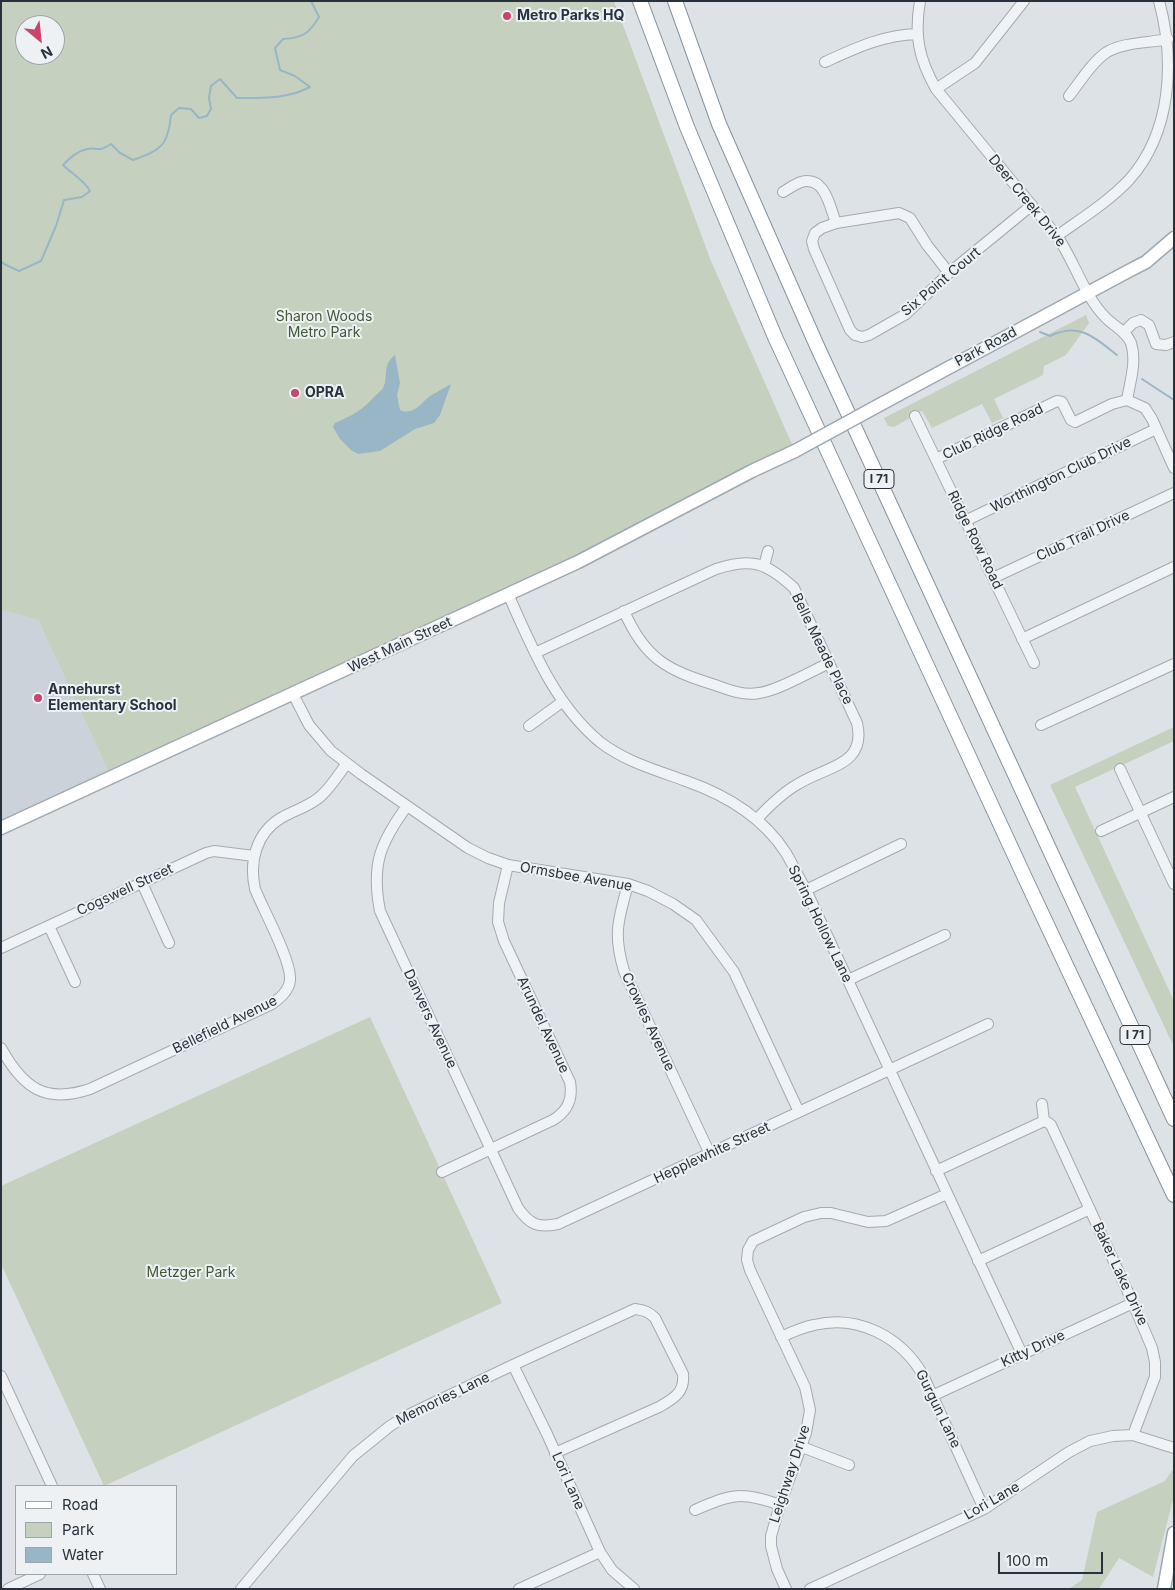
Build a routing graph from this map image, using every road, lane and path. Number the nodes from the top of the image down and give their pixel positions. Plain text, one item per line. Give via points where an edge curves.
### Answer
1 (640, 1) edge
2 (675, 1) edge
3 (920, 1) edge
4 (1024, 1) edge
5 (1159, 1) edge
6 (917, 34) junction
7 (1168, 40) junction
8 (825, 62) dead end
9 (936, 90) junction
10 (1069, 96) dead end
11 (783, 192) dead end
12 (1032, 205) junction
13 (836, 223) junction
14 (1057, 236) junction
15 (1174, 238) edge
16 (949, 273) junction
17 (1088, 293) junction
18 (1124, 332) junction
19 (1174, 342) edge
20 (1127, 400) junction
21 (915, 416) dead end
22 (1156, 429) junction
23 (795, 451) joint
24 (936, 459) junction
25 (1174, 468) edge
26 (1174, 493) edge
27 (966, 520) junction
28 (768, 551) dead end
29 (764, 566) junction
30 (1174, 567) edge
31 (993, 578) junction
32 (508, 594) junction
33 (624, 611) junction
34 (1022, 639) junction
35 (535, 653) junction
36 (829, 663) junction
37 (1034, 664) dead end
38 (1174, 664) edge
39 (293, 694) junction
40 (562, 702) junction
41 (1041, 725) dead end
42 (528, 726) dead end
43 (347, 763) junction
44 (1120, 769) dead end
45 (1174, 797) edge
46 (407, 806) junction
47 (1140, 812) junction
48 (757, 819) junction
49 (1, 828) edge
50 (1101, 831) dead end
51 (901, 844) dead end
52 (254, 856) junction
53 (508, 865) junction
54 (142, 883) junction
55 (628, 884) junction
56 (1174, 884) edge
57 (806, 890) junction
58 (49, 926) junction
59 (945, 935) dead end
60 (169, 943) dead end
61 (1, 948) edge
62 (848, 980) junction
63 (76, 982) dead end
64 (988, 1024) dead end
65 (1, 1048) edge
66 (889, 1070) junction
67 (1042, 1104) dead end
68 (799, 1112) junction
69 (1174, 1119) edge
70 (1044, 1121) junction
71 (491, 1149) junction
72 (710, 1154) junction
73 (936, 1171) junction
74 (442, 1172) dead end
75 (947, 1194) junction
76 (1174, 1195) edge
77 (1090, 1209) junction
78 (534, 1224) joint
79 (978, 1261) junction
80 (1134, 1303) junction
81 (781, 1337) junction
82 (1022, 1354) junction
83 (513, 1365) junction
84 (1, 1376) edge
85 (932, 1396) junction
86 (1133, 1435) junction
87 (802, 1448) junction
88 (1174, 1448) edge
89 (555, 1454) junction
90 (849, 1465) dead end
91 (52, 1485) edge
92 (780, 1506) junction
93 (984, 1509) junction
94 (695, 1510) dead end
95 (1174, 1533) edge
96 (600, 1552) junction
97 (38, 1575) edge
98 (93, 1575) edge
99 (8, 1589) edge
100 (100, 1589) edge
101 (241, 1589) edge
102 (519, 1589) edge
103 (634, 1589) edge
104 (786, 1589) edge
105 (810, 1589) edge
106 (1164, 1589) edge

1 - 76 highway, I 71 via 687,127 775,337
2 - 69 highway, I 71 via 719,124 813,337
3 - 6 street, Deer Creek Drive
4 - 9 street via 975,63
5 - 7 street
6 - 8 street via 864,44
6 - 9 street, Deer Creek Drive via 922,63
7 - 10 street via 1107,52
7 - 14 street via 1170,84 1166,110 1146,159 1116,193
9 - 12 street, Deer Creek Drive
11 - 13 street via 802,182 813,182 828,197
12 - 14 street, Deer Creek Drive
12 - 16 street, Six Point Court
13 - 16 street via 899,213 910,218
13 - 16 street, Six Point Court via 815,233 812,241 855,335 869,335 906,314
14 - 17 street, Deer Creek Drive
15 - 17 main road, Park Road via 1146,262
17 - 18 street, Deer Creek Drive via 1107,319
17 - 23 main road, Park Road, bridge
18 - 19 street via 1141,320 1149,325 1156,344 1161,346
18 - 20 street, Deer Creek Drive via 1134,358
20 - 22 street via 1145,408
20 - 24 street, Club Ridge Road via 1075,422 1062,402 1057,402
21 - 24 street, Ridge Row Road
22 - 25 street
22 - 27 street, Worthington Club Drive
23 - 32 main road, West Main Street via 578,562
24 - 27 street, Ridge Row Road
26 - 31 street, Club Trail Drive
27 - 31 street, Ridge Row Road
28 - 29 street
29 - 33 street, Belle Meade Place via 747,563 716,569
29 - 36 street, Belle Meade Place via 777,572 794,588
30 - 34 street
31 - 34 street, Ridge Row Road
32 - 35 street, Spring Hollow Lane
32 - 39 main road, West Main Street
33 - 35 street, Belle Meade Place
33 - 36 street via 640,640 666,666 736,692 760,693
34 - 37 street, Ridge Row Road
35 - 40 street, Spring Hollow Lane
36 - 48 street, Belle Meade Place via 858,723 860,736 857,748 849,759 776,798
38 - 41 street
39 - 43 street, Ormsbee Avenue via 309,725 331,751
39 - 49 main road, West Main Street
40 - 42 street
40 - 48 street, Spring Hollow Lane via 594,736 618,754 726,797
43 - 46 street, Ormsbee Avenue
43 - 52 street, Bellefield Avenue via 320,797 271,826 257,845
44 - 47 street
45 - 47 street
46 - 53 street, Ormsbee Avenue via 468,848
46 - 71 street, Danvers Avenue via 390,830 379,858 376,882 380,911
47 - 50 street
47 - 56 street
48 - 57 street, Spring Hollow Lane via 785,852
51 - 57 street
52 - 54 street, Cogswell Street via 214,851
52 - 65 street, Bellefield Avenue via 254,889 290,966 291,981 284,995 90,1090 75,1094 57,1095 27,1084 18,1076
53 - 55 street, Ormsbee Avenue
53 - 71 street, Arundel Avenue via 498,922 570,1082 571,1097 560,1116
54 - 58 street, Cogswell Street
54 - 60 street
55 - 68 street, Ormsbee Avenue via 657,895 696,920 734,972
55 - 72 street, Crowles Avenue via 617,930 624,972
57 - 62 street, Spring Hollow Lane
58 - 61 street, Cogswell Street
58 - 63 street
59 - 62 street
62 - 66 street, Spring Hollow Lane
64 - 66 street, Hepplewhite Street
66 - 68 street, Hepplewhite Street
66 - 73 street, Spring Hollow Lane
67 - 70 street
68 - 72 street, Hepplewhite Street
70 - 73 street
70 - 77 street, Baker Lake Drive via 1051,1126
71 - 74 street, Arundel Avenue
71 - 78 street, Danvers Avenue via 518,1208
72 - 78 street, Hepplewhite Street via 558,1224
73 - 75 street, Spring Hollow Lane
75 - 79 street, Spring Hollow Lane
75 - 81 street, Leighway Drive via 886,1221 868,1222 831,1212 813,1214 753,1241 747,1260
77 - 79 street
77 - 80 street, Baker Lake Drive
79 - 82 street, Spring Hollow Lane
80 - 82 street, Kitty Drive
80 - 86 street, Baker Lake Drive via 1148,1334 1155,1377
81 - 85 street, Gurgun Lane via 824,1323 855,1324 874,1330 890,1338 912,1358
81 - 87 street, Leighway Drive via 805,1387 810,1410
82 - 85 street, Kitty Drive
83 - 89 street, Lori Lane
83 - 89 street, Memories Lane via 635,1309 644,1310 655,1318 682,1374 680,1392 675,1398
83 - 101 street, Memories Lane via 406,1416 374,1438 353,1456
84 - 91 street
85 - 93 street, Gurgun Lane
86 - 88 street, Lori Lane
86 - 93 street, Lori Lane via 1102,1438 1079,1446
87 - 90 street
87 - 92 street, Leighway Drive
89 - 96 street, Lori Lane
92 - 94 street via 737,1495
92 - 104 street, Leighway Drive via 772,1529 771,1546
93 - 105 street, Lori Lane
95 - 106 main road
96 - 102 street
96 - 103 street, Lori Lane via 612,1570
97 - 99 street
98 - 100 street

